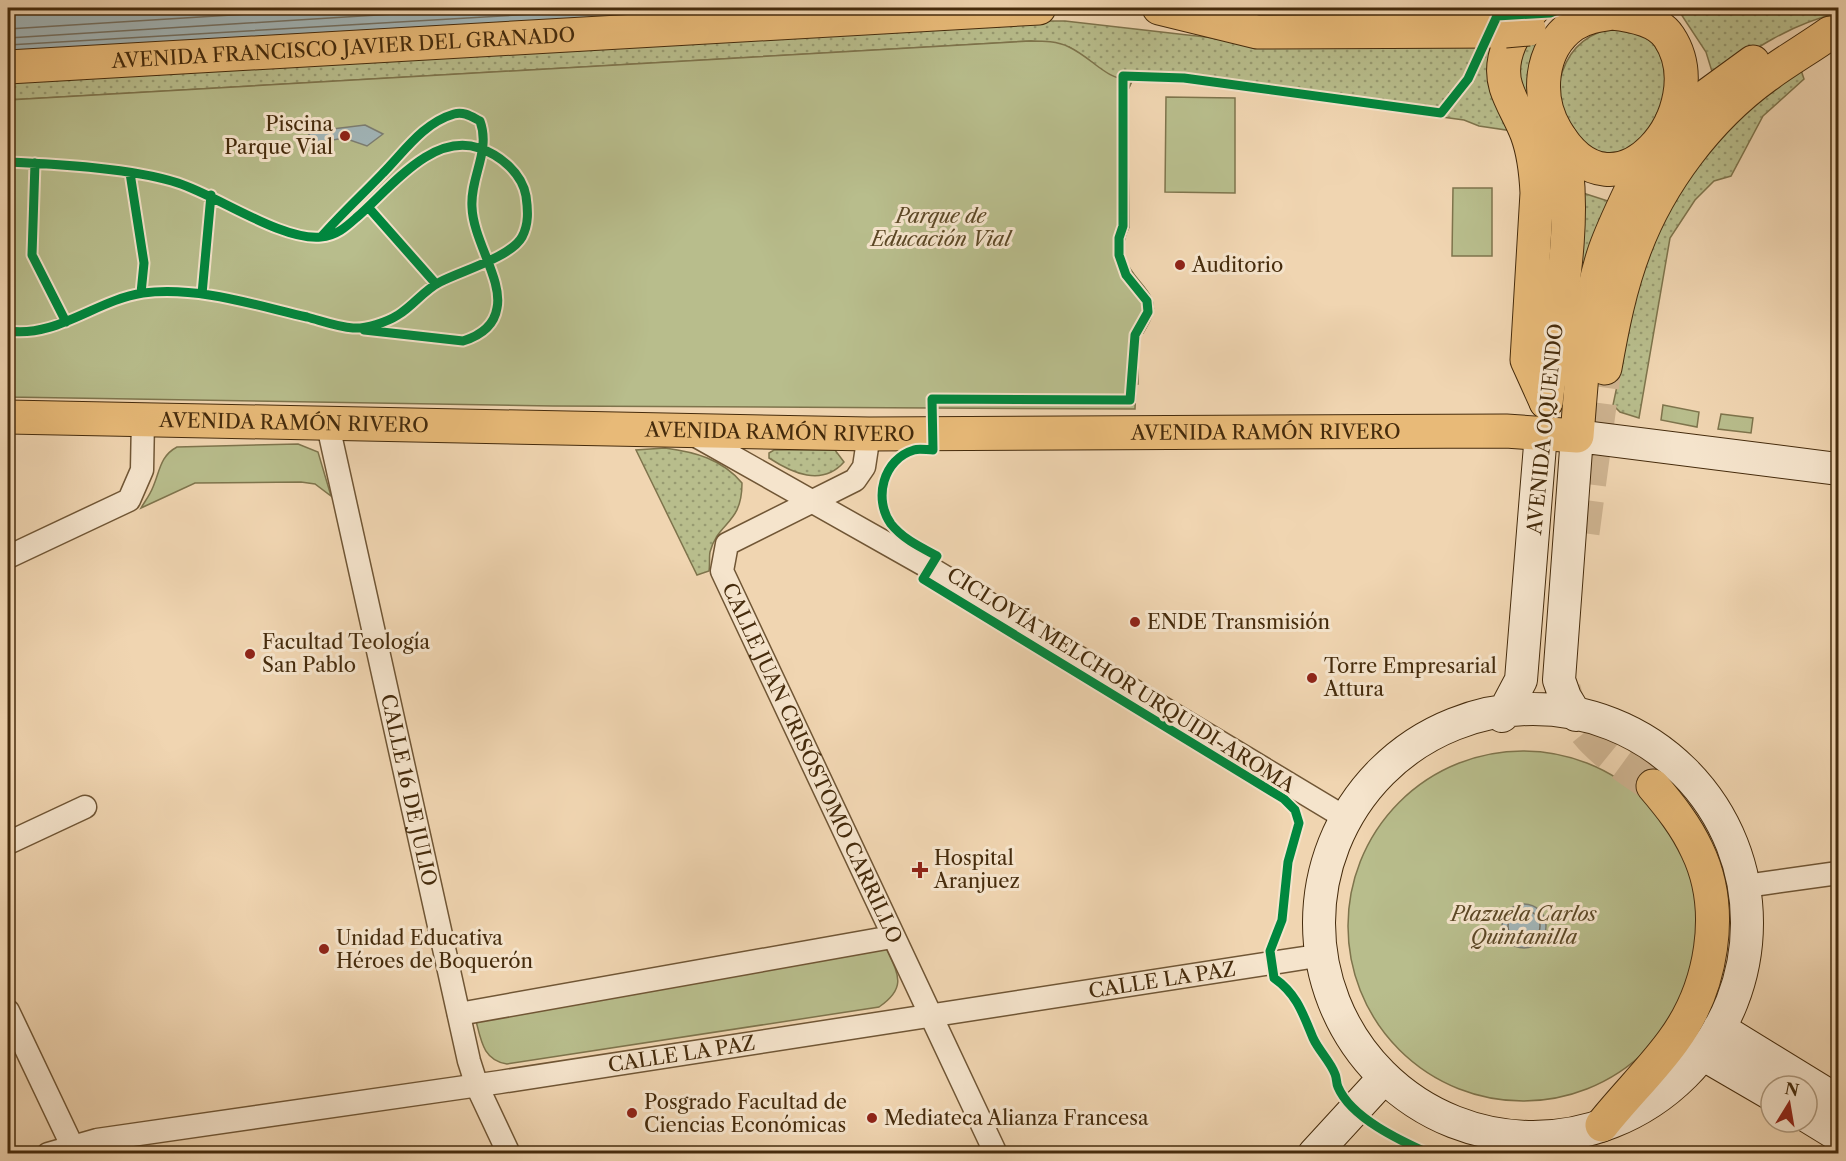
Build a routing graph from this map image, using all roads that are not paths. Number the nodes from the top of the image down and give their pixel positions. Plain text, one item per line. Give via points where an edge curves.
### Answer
1 (1039, 8) edge
2 (1159, 8) edge
3 (1646, 8) edge
4 (1580, 16) edge
5 (1523, 22) edge
6 (1834, 32) edge
7 (1669, 36) junction
8 (8, 67) edge
9 (1672, 121) junction
10 (1560, 140) junction
11 (1646, 158) junction
12 (1605, 368) tunnel mouth
13 (8, 417) edge
14 (1543, 417) junction
15 (143, 419) junction
16 (327, 422) junction
17 (689, 432) junction
18 (868, 434) junction
19 (1577, 436) junction
20 (1839, 469) edge
21 (812, 502) junction
22 (8, 557) edge
23 (1576, 715) junction
24 (1502, 716) junction
25 (1653, 786) tunnel mouth
26 (85, 807) dead end
27 (1344, 817) junction
28 (8, 843) edge
29 (1839, 873) edge
30 (1746, 885) junction
31 (892, 937) junction
32 (1317, 956) junction
33 (8, 1011) edge
34 (459, 1014) junction
35 (931, 1015) junction
36 (1712, 1042) junction
37 (1381, 1081) junction
38 (1759, 1083) edge
39 (477, 1086) junction
40 (1839, 1101) edge
41 (1819, 1123) edge
42 (1602, 1125) junction
43 (1839, 1135) edge
44 (1528, 1144) edge
45 (74, 1149) edge
46 (48, 1154) edge
47 (509, 1154) edge
48 (996, 1154) edge
49 (1314, 1154) edge

1 - 8 main road, AVENIDA FRANCISCO JAVIER DEL GRANADO
2 - 5 main road via 1257,32
3 - 7 main road
4 - 5 main road
4 - 7 main road via 1633,16
4 - 10 main road via 1556,44 1542,90 1546,114
5 - 14 main road via 1512,37 1504,65 1506,86 1536,165 1527,360
6 - 9 main road via 1768,52
6 - 12 main road via 1766,75 1734,104 1695,145 1666,186 1635,248 1614,318
7 - 9 main road via 1679,64 1680,93
9 - 11 main road
10 - 11 main road via 1581,162 1598,168 1615,170
10 - 14 main road, AVENIDA OQUENDO via 1568,168 1568,220
11 - 19 main road, AVENIDA OQUENDO via 1600,270 1584,349
13 - 15 main road, AVENIDA RAMÓN RIVERO
14 - 18 main road, AVENIDA RAMÓN RIVERO
14 - 19 main road, AVENIDA RAMÓN RIVERO
14 - 24 main road, AVENIDA OQUENDO via 1521,680
15 - 16 main road, AVENIDA RAMÓN RIVERO
15 - 22 street via 142,470 129,500
16 - 17 main road, AVENIDA RAMÓN RIVERO
16 - 34 street, CALLE 16 DE JULIO
17 - 18 main road, AVENIDA RAMÓN RIVERO
17 - 21 street
18 - 21 street, CALLE JUAN CRISÓSTOMO CARRILLO via 864,467 855,480
19 - 20 main road, AVENIDA RAMÓN RIVERO
19 - 23 main road, AVENIDA OQUENDO via 1559,680
21 - 27 street via 930,568
21 - 31 street, CALLE JUAN CRISÓSTOMO CARRILLO via 727,544 722,571
23 - 24 main road
23 - 30 main road via 1632,732 1665,751 1692,774 1728,826
24 - 27 main road via 1464,725 1396,760 1368,786
25 - 42 main road via 1679,816 1701,861 1713,930 1707,969 1694,1007 1673,1041
26 - 28 street
27 - 32 main road via 1326,860 1318,894
29 - 30 street
30 - 36 main road via 1744,959 1735,995
31 - 34 street
31 - 35 street, CALLE JUAN CRISÓSTOMO CARRILLO
32 - 35 street, CALLE LA PAZ
32 - 37 main road via 1339,1024
33 - 45 street
34 - 39 street, CALLE 16 DE JULIO
35 - 39 street, CALLE LA PAZ
35 - 48 street, CALLE JUAN CRISÓSTOMO CARRILLO
36 - 38 main road
36 - 40 main road
36 - 42 main road via 1683,1078 1658,1097
37 - 44 main road via 1429,1109
37 - 49 main road
39 - 45 street, CALLE LA PAZ via 343,1103
39 - 47 street, CALLE 16 DE JULIO
41 - 43 main road
42 - 44 main road
45 - 46 street, CALLE LA PAZ

